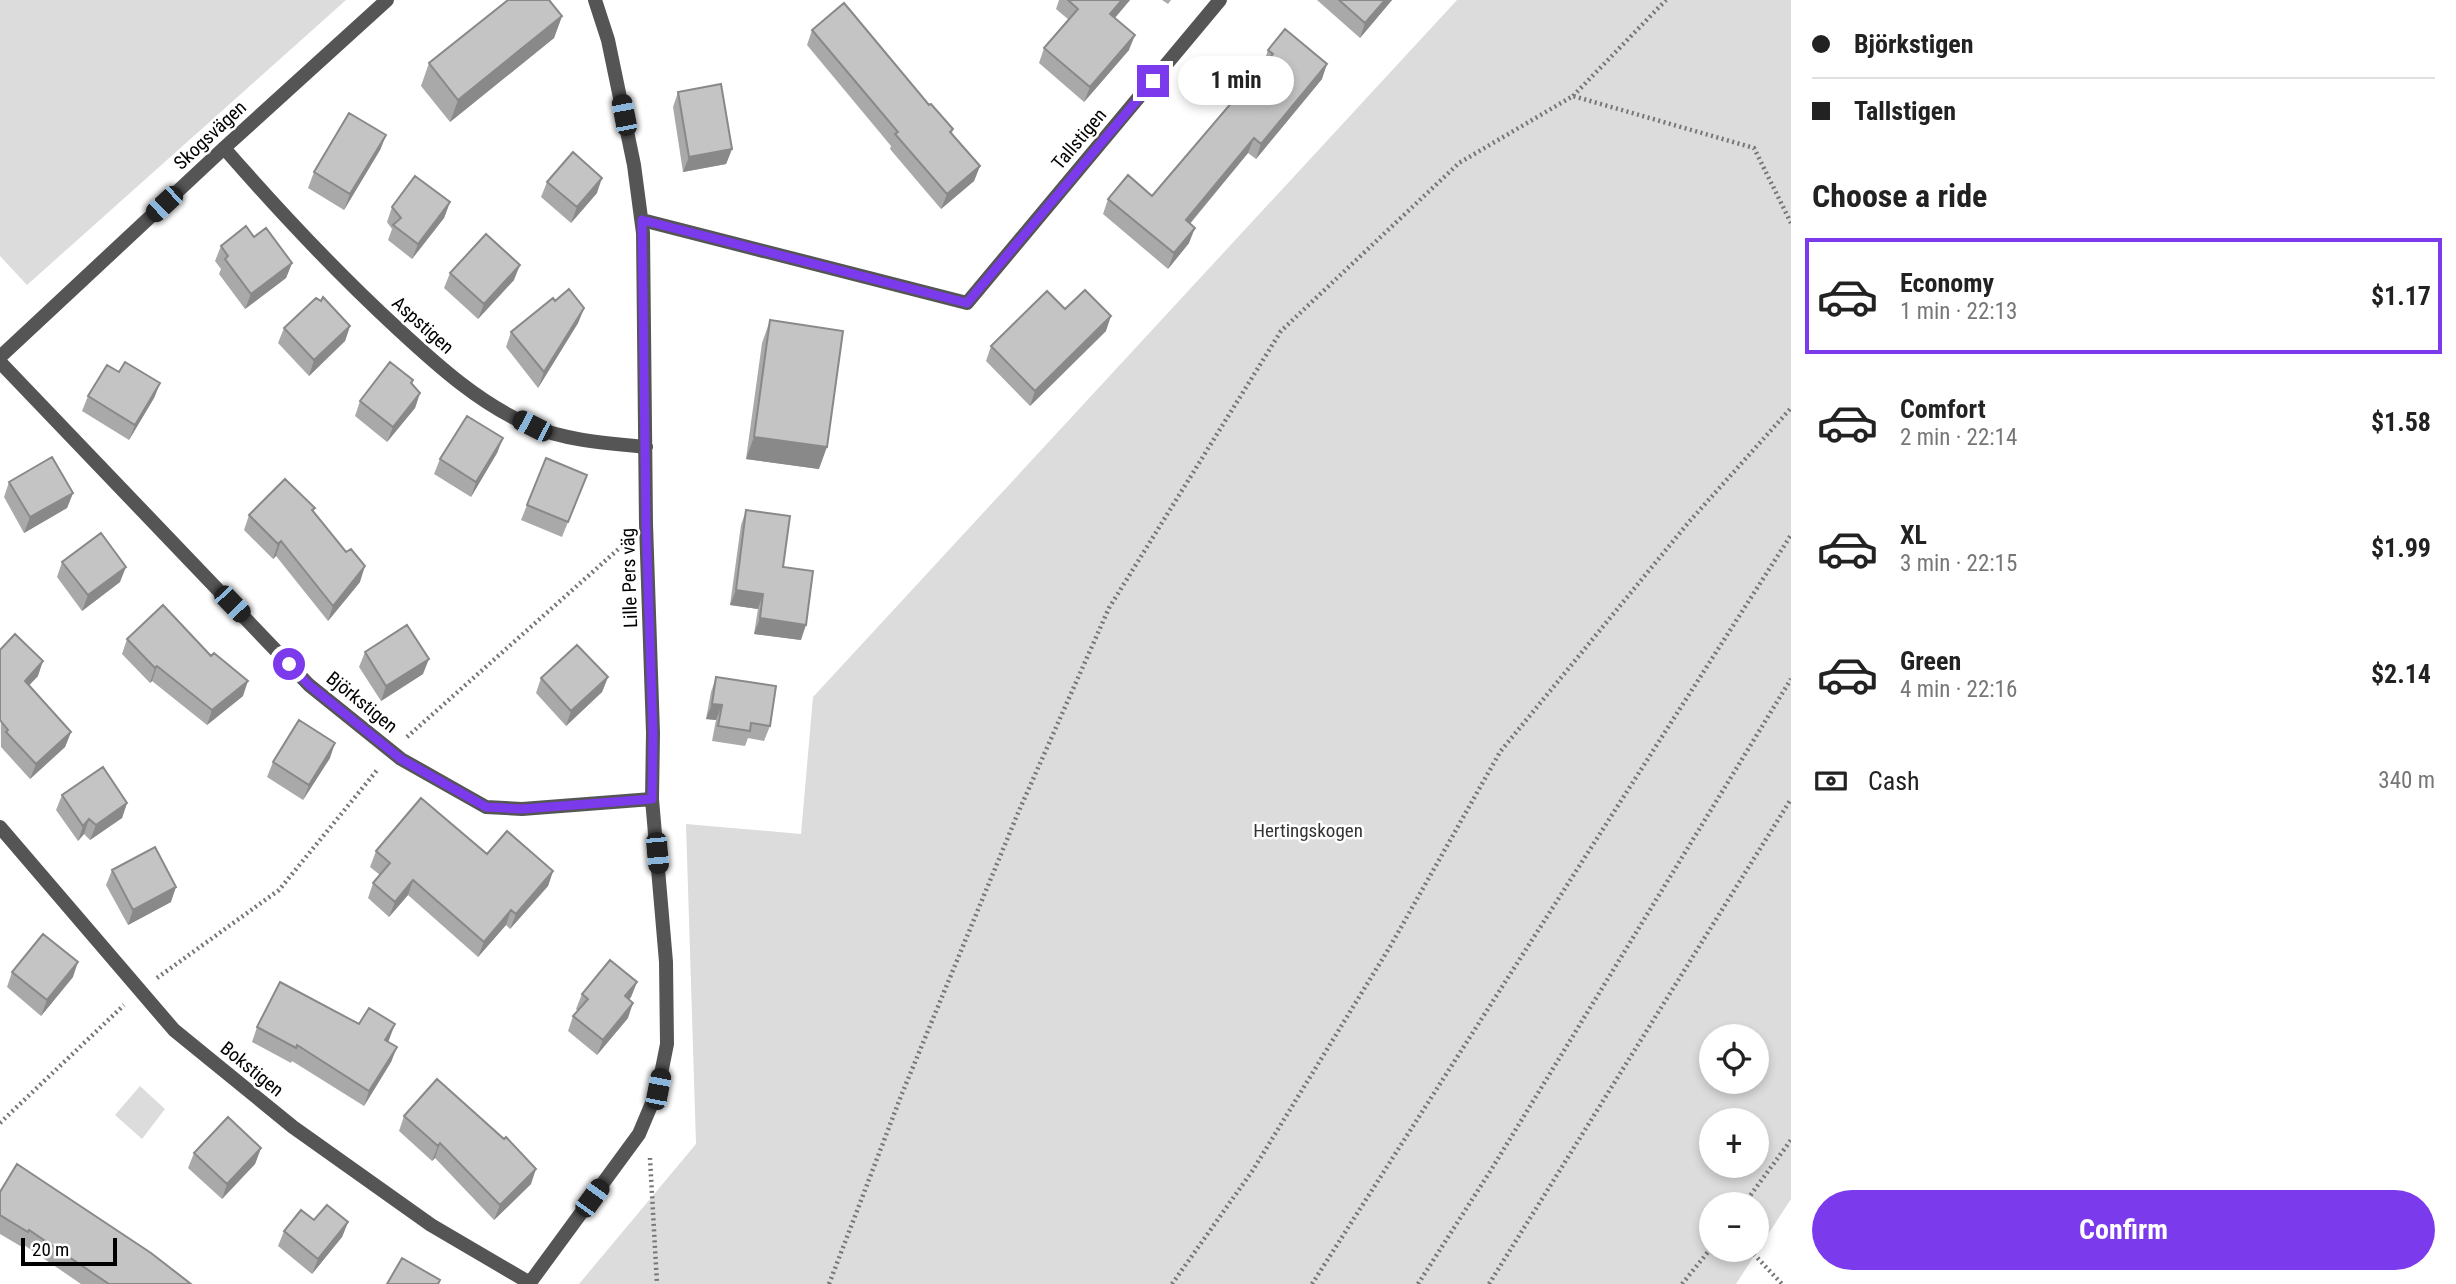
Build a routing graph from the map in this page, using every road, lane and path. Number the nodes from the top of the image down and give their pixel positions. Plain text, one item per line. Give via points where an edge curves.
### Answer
1 (387, 0) edge
2 (595, 0) edge
3 (1220, 0) edge
4 (1666, 0) edge
5 (1573, 96) junction
6 (224, 148) junction
7 (642, 220) junction
8 (1791, 223) edge
9 (0, 357) edge
10 (0, 362) edge
11 (1791, 408) edge
12 (646, 447) junction
13 (646, 524) junction
14 (1791, 535) edge
15 (1791, 679) edge
16 (392, 751) junction
17 (652, 799) junction
18 (1791, 799) edge
19 (0, 827) edge
20 (140, 990) junction
21 (648, 1115) junction
22 (0, 1123) edge
23 (1791, 1140) edge
24 (1753, 1192) edge
25 (1700, 1262) edge
26 (1761, 1262) edge
27 (529, 1284) edge
28 (657, 1284) edge
29 (829, 1284) edge
30 (1172, 1284) edge
31 (1312, 1284) edge
32 (1418, 1284) edge
33 (1489, 1284) edge
34 (1682, 1284) edge
35 (1782, 1284) edge

1 - 6 street, Skogsvägen
2 - 7 street, Lille Pers väg via 608,40
3 - 7 street, Tallstigen via 967,303
4 - 5 path
5 - 8 path via 1754,148
5 - 29 path via 1459,163 1281,331 1110,608 1018,813
6 - 9 street, Skogsvägen
6 - 12 street, Aspstigen via 291,225 365,299 432,360 491,405 532,426 570,438
7 - 12 street, Lille Pers väg
10 - 16 street, Björkstigen via 309,685
11 - 30 path via 1688,523 1500,752 1391,945 1260,1158
12 - 13 street, Lille Pers väg
13 - 16 path
13 - 17 street, Lille Pers väg
14 - 31 path
15 - 32 path
16 - 17 street, Björkstigen via 486,807 522,809
16 - 20 path via 279,890
17 - 21 street, Lille Pers väg via 668,1010 665,1055
18 - 33 path
19 - 20 street, Bokstigen
20 - 22 path
20 - 27 street, Bokstigen via 174,1030 293,1127 431,1225
21 - 27 street, Lille Pers väg via 639,1134
21 - 28 path
23 - 24 path
25 - 34 path
26 - 35 path

